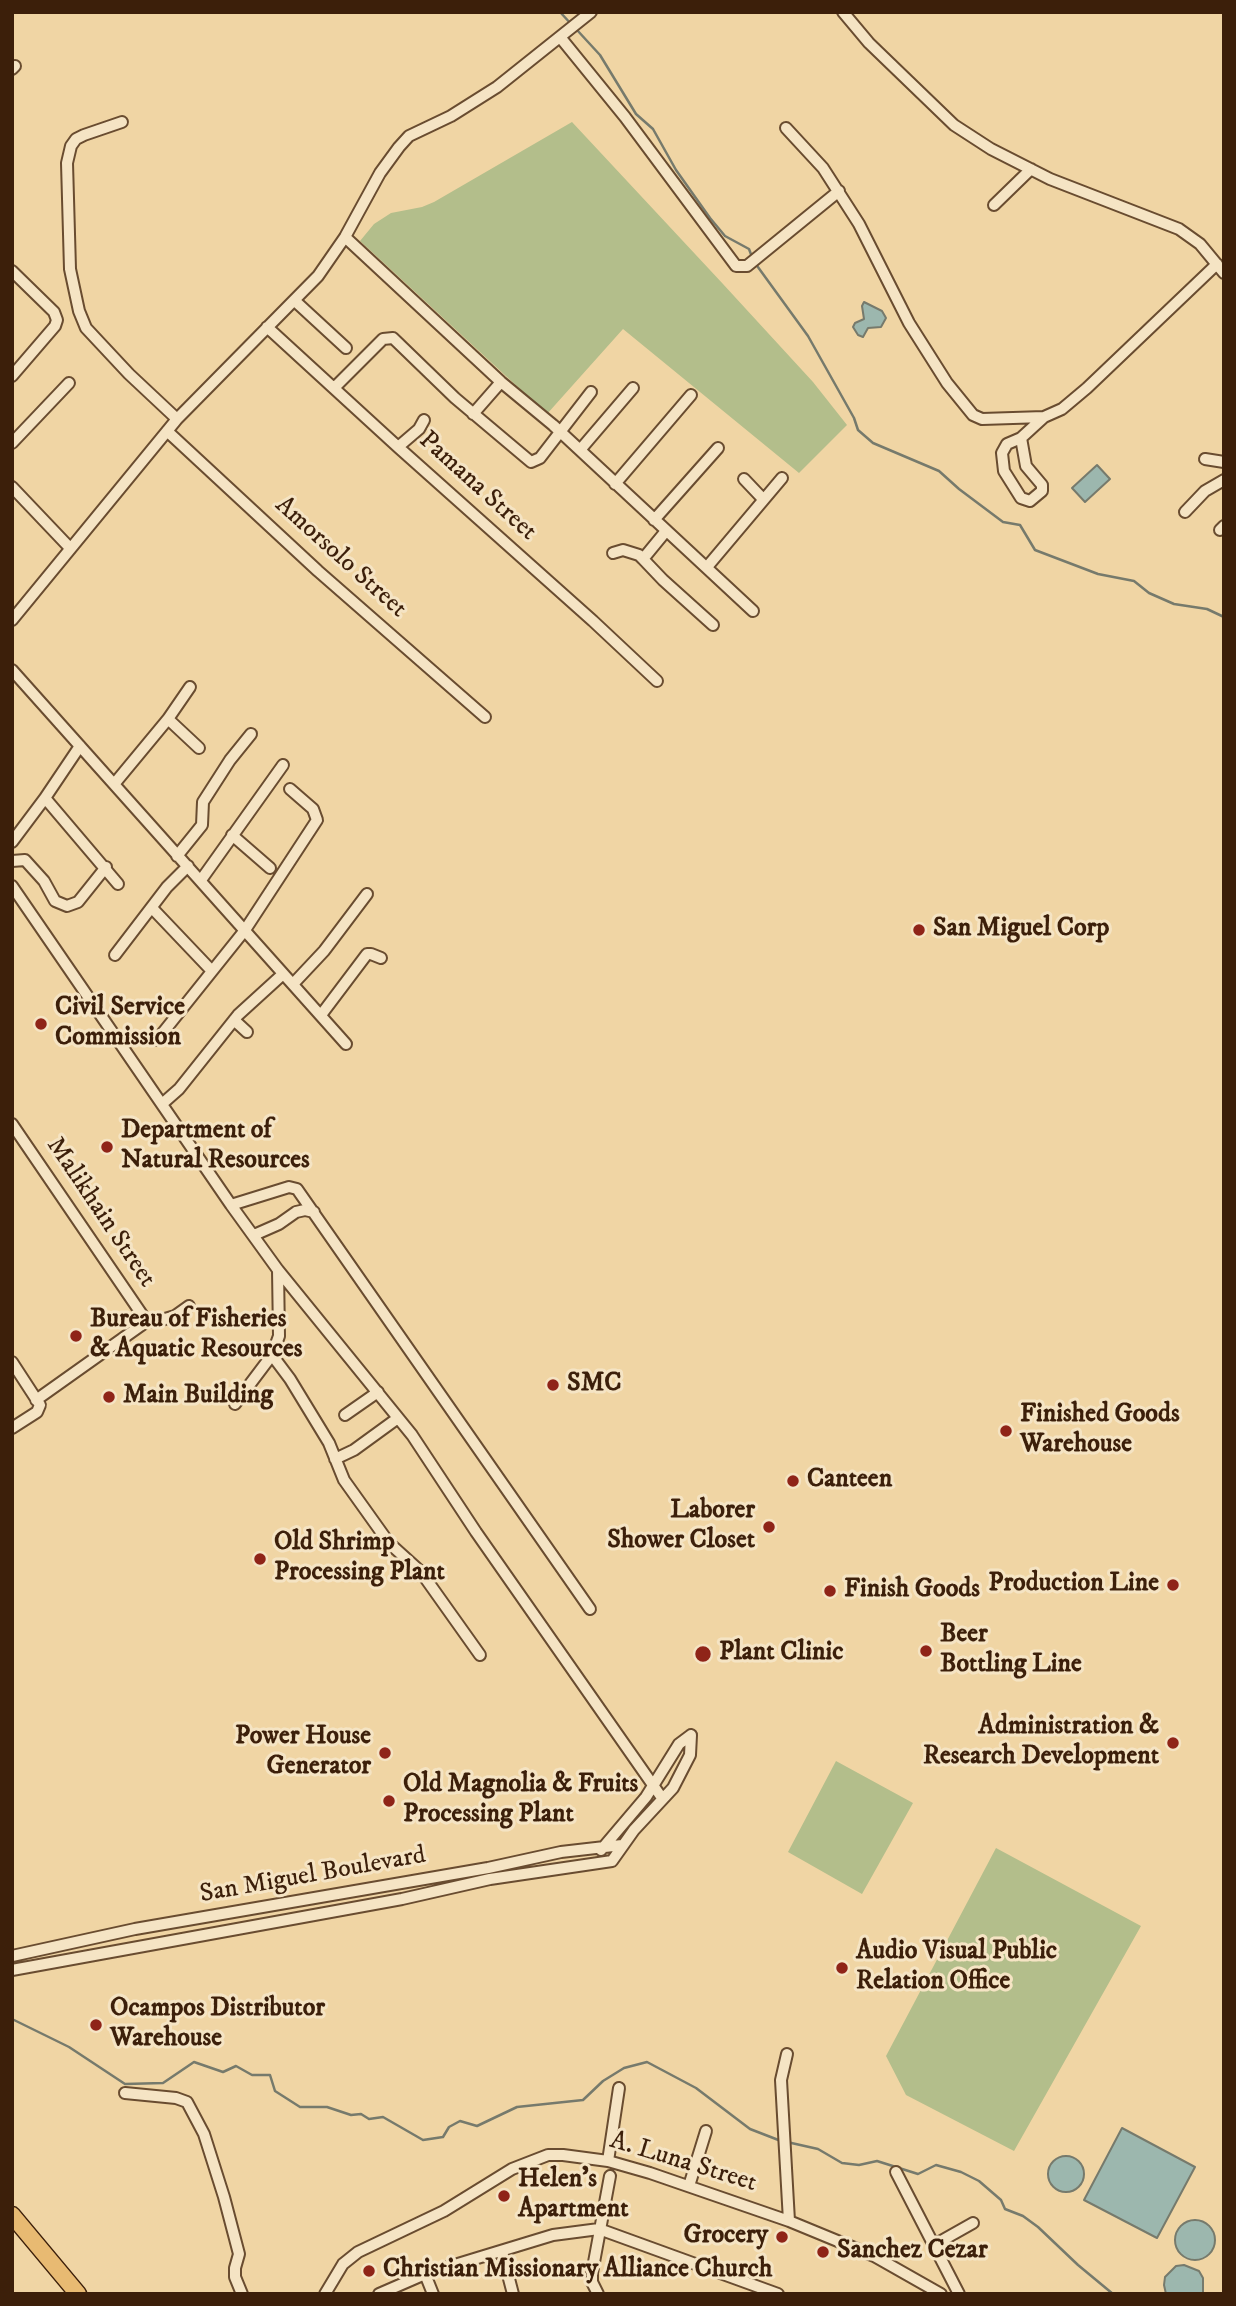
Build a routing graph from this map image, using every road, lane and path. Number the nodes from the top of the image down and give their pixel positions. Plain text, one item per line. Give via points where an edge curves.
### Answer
1 (843, 12) edge
2 (586, 16) edge
3 (562, 35) junction
4 (122, 122) dead end
5 (786, 128) dead end
6 (1031, 169) junction
7 (839, 191) junction
8 (994, 205) dead end
9 (345, 237) junction
10 (1221, 269) edge
11 (12, 271) edge
12 (295, 301) junction
13 (267, 327) junction
14 (346, 348) dead end
15 (12, 376) edge
16 (501, 382) junction
17 (69, 383) dead end
18 (334, 388) junction
19 (633, 388) dead end
20 (591, 392) dead end
21 (691, 395) dead end
22 (473, 414) junction
23 (1044, 417) junction
24 (177, 419) junction
25 (425, 420) dead end
26 (167, 431) junction
27 (559, 432) junction
28 (1021, 438) junction
29 (12, 443) edge
30 (398, 447) junction
31 (718, 448) dead end
32 (580, 450) junction
33 (1205, 459) dead end
34 (1224, 462) edge
35 (782, 478) dead end
36 (744, 479) dead end
37 (1224, 480) edge
38 (615, 484) junction
39 (12, 487) edge
40 (763, 499) junction
41 (1185, 512) dead end
42 (654, 520) junction
43 (666, 531) junction
44 (70, 548) junction
45 (614, 553) dead end
46 (643, 559) junction
47 (707, 568) junction
48 (753, 611) dead end
49 (12, 620) edge
50 (713, 625) dead end
51 (12, 670) edge
52 (657, 681) dead end
53 (190, 687) dead end
54 (485, 717) dead end
55 (168, 719) junction
56 (251, 734) dead end
57 (80, 746) junction
58 (199, 748) dead end
59 (283, 765) dead end
60 (115, 783) junction
61 (290, 789) dead end
62 (45, 798) junction
63 (232, 835) junction
64 (12, 842) edge
65 (177, 856) junction
66 (12, 861) edge
67 (188, 866) junction
68 (106, 867) junction
69 (270, 868) dead end
70 (201, 880) junction
71 (118, 884) dead end
72 (12, 886) edge
73 (368, 894) dead end
74 (152, 908) junction
75 (244, 930) junction
76 (115, 955) dead end
77 (381, 958) dead end
78 (211, 970) junction
79 (283, 974) junction
80 (293, 984) junction
81 (321, 1015) junction
82 (234, 1020) junction
83 (247, 1032) dead end
84 (157, 1040) dead end
85 (346, 1044) dead end
86 (162, 1104) junction
87 (12, 1124) edge
88 (231, 1205) junction
89 (314, 1212) junction
90 (254, 1235) junction
91 (278, 1270) junction
92 (189, 1306) dead end
93 (144, 1322) junction
94 (272, 1355) junction
95 (12, 1362) edge
96 (378, 1392) junction
97 (36, 1400) junction
98 (234, 1404) dead end
99 (345, 1415) dead end
100 (398, 1418) junction
101 (12, 1428) edge
102 (335, 1459) junction
103 (590, 1609) dead end
104 (480, 1656) dead end
105 (653, 1785) junction
106 (662, 1798) junction
107 (622, 1845) junction
108 (603, 1847) junction
109 (593, 1863) junction
110 (400, 1883) junction
111 (402, 1899) junction
112 (135, 1930) junction
113 (74, 1944) junction
114 (140, 1947) junction
115 (12, 1956) edge
116 (78, 1957) junction
117 (12, 1970) edge
118 (787, 2054) dead end
119 (619, 2088) dead end
120 (125, 2093) dead end
121 (706, 2132) dead end
122 (608, 2161) junction
123 (896, 2172) dead end
124 (610, 2176) dead end
125 (689, 2186) junction
126 (12, 2215) edge
127 (789, 2221) junction
128 (973, 2223) dead end
129 (599, 2229) junction
130 (934, 2245) junction
131 (502, 2252) junction
132 (425, 2274) junction
133 (78, 2294) edge
134 (242, 2294) edge
135 (325, 2294) edge
136 (379, 2294) edge
137 (433, 2294) edge
138 (513, 2294) edge
139 (597, 2294) edge
140 (779, 2294) edge
141 (941, 2294) edge
142 (959, 2294) edge

1 - 6 street via 954,125
2 - 3 street
3 - 7 street via 736,266 747,265
3 - 9 street via 497,87 409,136 380,173
4 - 24 street via 84,135 71,146 67,163 72,279 86,328
5 - 7 street
6 - 8 street
6 - 10 street via 1179,229 1200,243
7 - 23 street via 909,323 973,415 982,419
9 - 12 street
9 - 16 street
10 - 23 street via 1074,400
11 - 15 street via 54,312 57,323
12 - 13 street
12 - 14 street
13 - 18 street, Pamana Street
13 - 24 street
16 - 22 street
16 - 27 street
17 - 29 street
18 - 22 street via 388,337
18 - 30 street, Pamana Street
19 - 32 street
20 - 27 street
21 - 38 street
22 - 27 street via 531,462 540,458
23 - 28 street
24 - 26 street
25 - 30 street
26 - 44 street
26 - 54 street, Amorsolo Street
27 - 32 street
28 - 28 street via 1007,444 1001,459 1021,498 1030,500 1042,491 1042,485 1026,466
30 - 52 street, Pamana Street
31 - 42 street
32 - 38 street
33 - 34 street
35 - 40 street
36 - 40 street
37 - 41 street via 1205,491
38 - 42 street
39 - 44 street
40 - 47 street
42 - 43 street
43 - 46 street
43 - 47 street
44 - 49 street
45 - 46 street via 623,550
46 - 50 street
47 - 48 street
51 - 57 street
53 - 55 street
55 - 58 street
55 - 60 street
56 - 65 street via 203,802 202,825
57 - 60 street
57 - 62 street
59 - 63 street
60 - 65 street
61 - 75 street via 313,809 317,820
62 - 64 street
62 - 68 street
63 - 69 street
63 - 70 street
65 - 67 street
66 - 68 street via 25,860 55,901 67,906 78,902
67 - 70 street
67 - 74 street
68 - 71 street
70 - 75 street
72 - 86 street
73 - 80 street
74 - 76 street
74 - 78 street
75 - 78 street
75 - 79 street
77 - 81 street via 367,954
78 - 84 street
79 - 80 street
79 - 82 street
80 - 81 street
81 - 85 street
82 - 83 street
82 - 86 street
86 - 88 street
87 - 93 street, Malikhain Street
88 - 89 street via 289,1187 298,1189
88 - 90 street
89 - 90 street via 296,1212
89 - 103 street
90 - 91 street
91 - 94 street via 279,1336
91 - 96 street
92 - 93 street via 175,1316
93 - 97 street, Malikhain Street
94 - 98 street
94 - 102 street via 323,1432
95 - 97 street
96 - 99 street
96 - 100 street
97 - 101 street via 40,1405 37,1412
100 - 102 street
100 - 105 street
102 - 104 street via 344,1480 389,1543 421,1572
105 - 106 street
105 - 106 street via 678,1744 691,1735 690,1755 673,1788
105 - 108 street
106 - 107 street
107 - 108 street, San Miguel Boulevard
107 - 109 street, San Miguel Boulevard via 612,1861
108 - 109 street
108 - 110 street, San Miguel Boulevard
109 - 111 street, San Miguel Boulevard
110 - 111 street
110 - 112 street, San Miguel Boulevard
111 - 114 street, San Miguel Boulevard
112 - 113 street, San Miguel Boulevard
112 - 114 street
113 - 115 street, San Miguel Boulevard
113 - 116 street
114 - 116 street, San Miguel Boulevard
116 - 117 street, San Miguel Boulevard
118 - 127 street via 781,2080
119 - 122 street
120 - 134 street via 187,2102 204,2134 224,2197 239,2254 234,2268
121 - 125 street
122 - 125 street, A. Luna Street
122 - 135 street, A. Luna Street via 548,2155 512,2169 444,2211 358,2252 343,2264
123 - 130 street
124 - 129 street
125 - 127 street, A. Luna Street
126 - 133 highway
127 - 141 street, A. Luna Street via 874,2256
128 - 130 street
129 - 131 street via 553,2235
129 - 139 street via 592,2282
129 - 140 street
130 - 142 street
131 - 132 street
131 - 138 street
132 - 136 street
132 - 137 street

